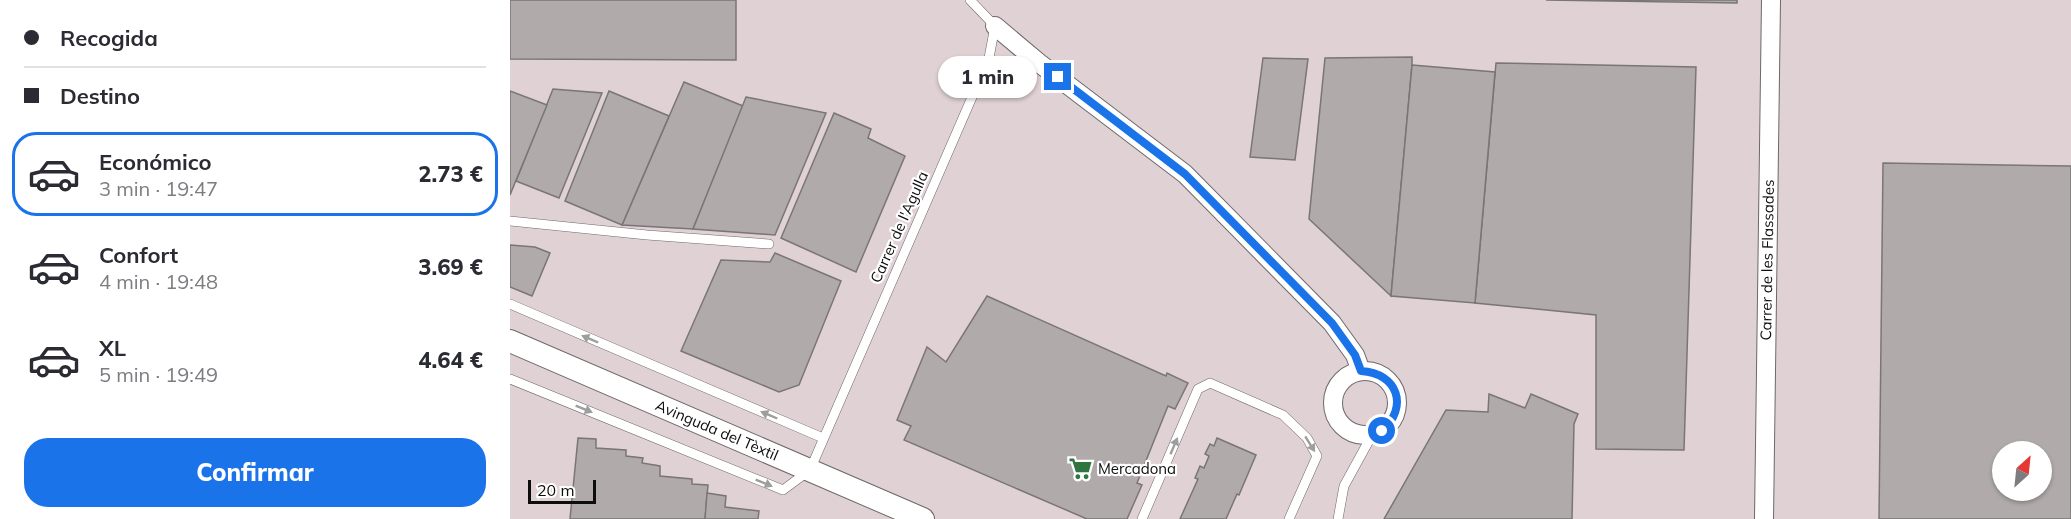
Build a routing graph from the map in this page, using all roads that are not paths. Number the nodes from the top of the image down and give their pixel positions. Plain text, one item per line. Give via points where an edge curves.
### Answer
1 (970, 0) edge
2 (1771, 0) edge
3 (995, 26) junction
4 (510, 221) edge
5 (769, 244) dead end
6 (510, 304) edge
7 (510, 341) edge
8 (1361, 371) junction
9 (510, 379) edge
10 (1372, 435) junction
11 (823, 438) junction
12 (810, 470) junction
13 (923, 519) edge
14 (1142, 519) edge
15 (1289, 519) edge
16 (1338, 519) edge
17 (1764, 519) edge

1 - 3 lane
2 - 17 street, Carrer de les Flassades
3 - 8 street via 1185,174 1332,323 1355,355
3 - 11 lane, Carrer de l'Agulla via 989,58
4 - 5 lane
11 -> 6 lane
7 - 12 street, Avinguda del Tèxtil
8 - 10 street via 1382,376 1391,383 1398,403 1390,424
8 - 10 street via 1351,374 1336,388 1334,408 1337,418 1351,432
9 -> 12 lane via 783,490
10 - 16 lane via 1344,486
11 - 12 lane, Carrer de l'Agulla
12 - 13 street, Avinguda del Tèxtil
14 -> 15 lane via 1198,389 1210,383 1283,416 1307,438 1317,456

